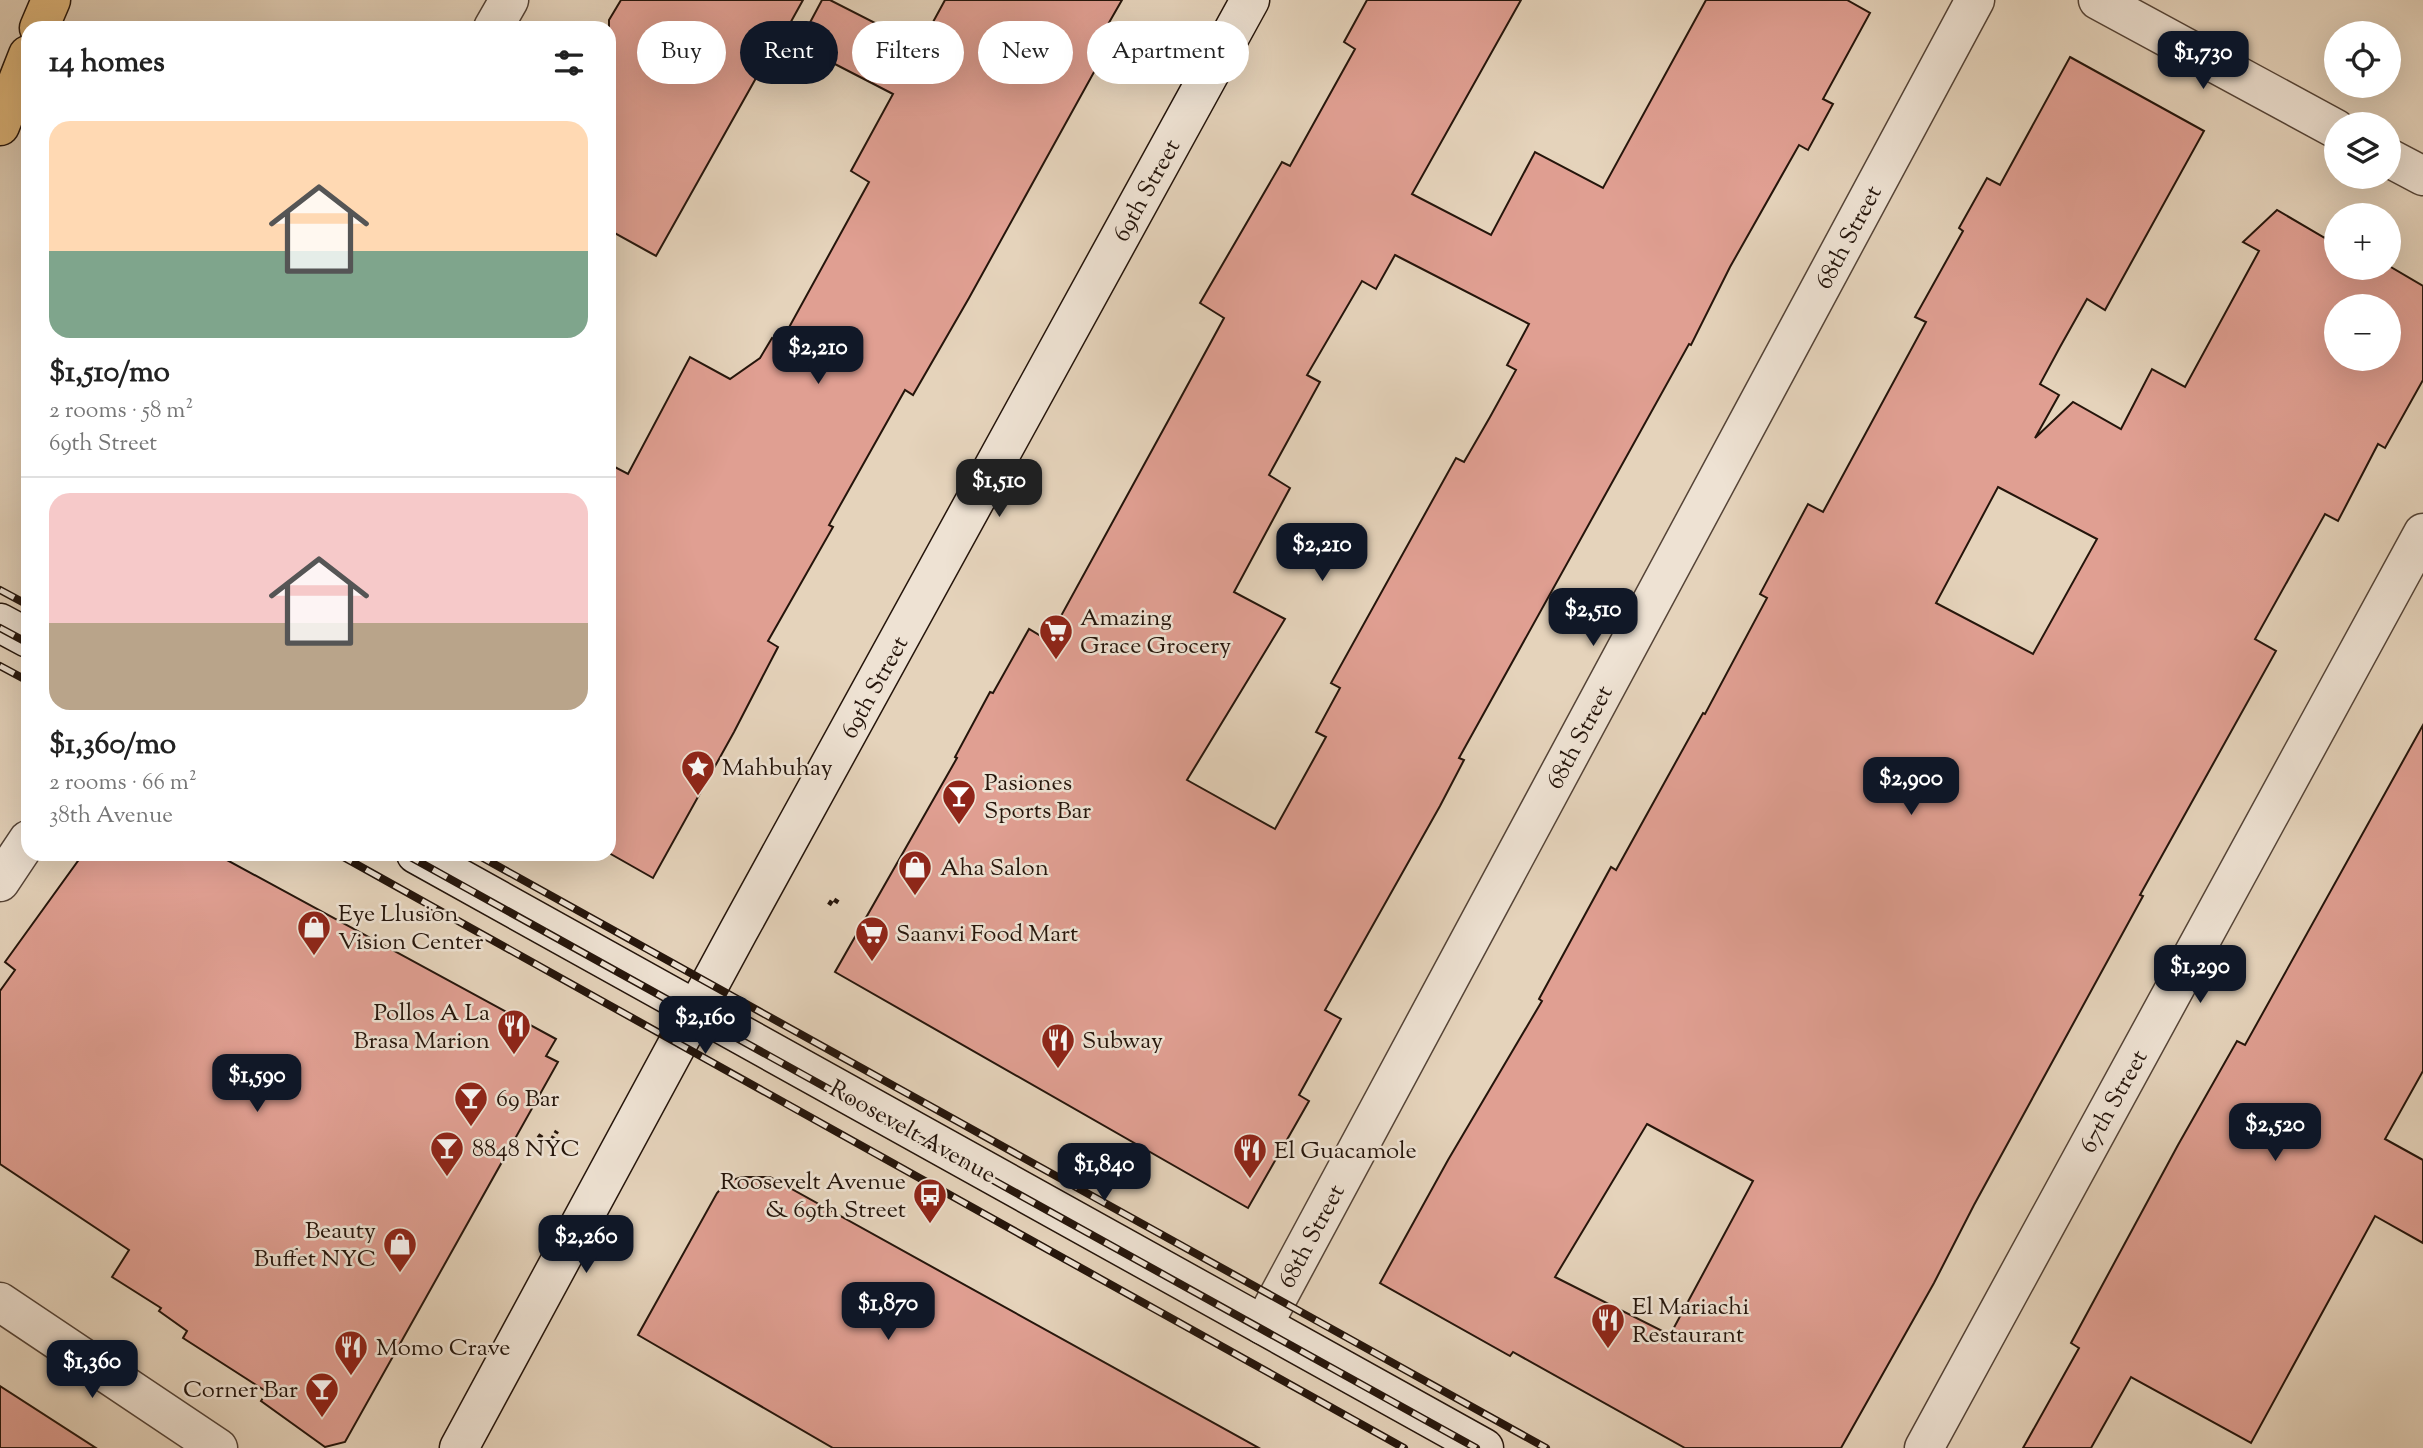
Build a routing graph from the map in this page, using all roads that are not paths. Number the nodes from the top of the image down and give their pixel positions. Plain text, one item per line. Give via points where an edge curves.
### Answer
1 (51, 0) edge
2 (509, 0) edge
3 (1250, 0) edge
4 (1975, 0) edge
5 (2098, 0) edge
6 (42, 21) edge
7 (498, 21) edge
8 (21, 73) edge
9 (2324, 122) edge
10 (0, 126) edge
11 (2401, 164) edge
12 (2423, 176) edge
13 (2423, 533) edge
14 (0, 623) edge
15 (21, 634) edge
16 (21, 850) edge
17 (429, 861) edge
18 (0, 882) edge
19 (696, 1010) junction
20 (0, 1302) edge
21 (1263, 1325) junction
22 (218, 1448) edge
23 (458, 1448) edge
24 (1484, 1448) edge
25 (1924, 1448) edge

1 - 6 highway
2 - 7 street
3 - 19 street, 69th Street
4 - 21 street, 68th Street
5 - 9 street
8 - 10 highway
11 - 12 street
13 - 25 street, 67th Street
14 - 15 street
16 - 18 street
17 - 19 street, Roosevelt Avenue
19 - 21 street, Roosevelt Avenue
19 - 23 street, 69th Street
20 - 22 street
21 - 24 street, Roosevelt Avenue

